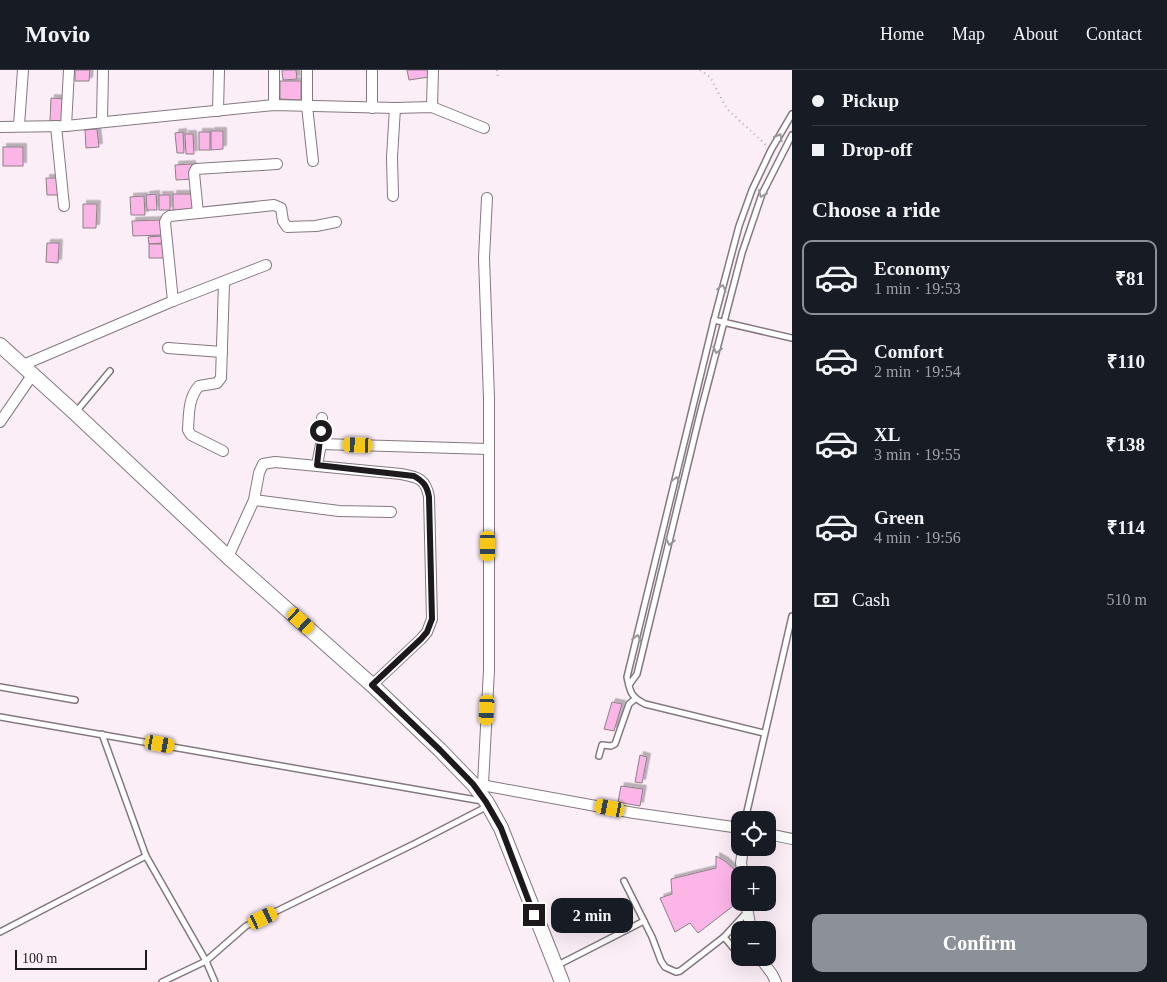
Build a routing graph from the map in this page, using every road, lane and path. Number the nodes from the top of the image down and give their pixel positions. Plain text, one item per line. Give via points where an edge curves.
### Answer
1 (23, 70) edge
2 (69, 70) edge
3 (103, 70) edge
4 (219, 70) edge
5 (274, 70) edge
6 (307, 70) edge
7 (372, 70) edge
8 (433, 70) edge
9 (497, 70) edge
10 (700, 70) edge
11 (498, 77) dead end
12 (274, 105) junction
13 (308, 106) junction
14 (432, 107) junction
15 (372, 108) junction
16 (395, 108) junction
17 (218, 111) junction
18 (792, 114) edge
19 (102, 122) junction
20 (19, 126) junction
21 (61, 126) junction
22 (0, 127) edge
23 (484, 128) dead end
24 (792, 135) edge
25 (771, 150) junction
26 (313, 161) dead end
27 (277, 164) dead end
28 (394, 196) dead end
29 (487, 198) dead end
30 (64, 206) dead end
31 (198, 213) junction
32 (336, 222) dead end
33 (266, 265) dead end
34 (224, 282) junction
35 (173, 301) junction
36 (714, 320) junction
37 (724, 322) junction
38 (792, 338) edge
39 (0, 346) edge
40 (168, 348) dead end
41 (222, 352) junction
42 (28, 370) junction
43 (110, 371) dead end
44 (75, 413) junction
45 (322, 418) dead end
46 (0, 422) edge
47 (321, 444) junction
48 (488, 449) junction
49 (223, 451) dead end
50 (317, 465) junction
51 (254, 500) junction
52 (391, 512) dead end
53 (228, 557) junction
54 (792, 616) edge
55 (372, 685) junction
56 (629, 685) junction
57 (0, 687) edge
58 (635, 699) junction
59 (75, 700) dead end
60 (0, 717) edge
61 (764, 733) junction
62 (102, 734) junction
63 (599, 756) dead end
64 (478, 784) junction
65 (487, 804) junction
66 (747, 811) edge
67 (731, 827) edge
68 (776, 836) edge
69 (792, 839) edge
70 (146, 856) junction
71 (624, 881) dead end
72 (743, 911) edge
73 (644, 921) junction
74 (0, 932) edge
75 (724, 937) junction
76 (731, 946) edge
77 (206, 961) junction
78 (555, 966) junction
79 (766, 966) edge
80 (162, 982) edge
81 (215, 982) edge
82 (562, 982) edge
83 (776, 982) edge

1 - 20 street
2 - 21 street
3 - 19 street
4 - 17 street
5 - 12 street
6 - 13 street
7 - 15 street
8 - 14 street
9 - 11 path
10 - 25 path via 710,78 727,109
12 - 13 street
12 - 17 street
13 - 15 street
13 - 26 street
14 - 16 street
14 - 23 street
15 - 16 street
16 - 28 street
17 - 19 street
25 -> 18 lane
19 - 21 street
20 - 21 street
20 - 22 street
21 - 30 street
24 -> 37 lane via 757,207
36 -> 25 lane via 739,226
27 - 31 street via 196,169
29 - 48 street via 484,258
31 - 32 street via 274,205 280,208 287,227
31 - 35 street via 175,214 166,218
33 - 34 street
34 - 35 street
34 - 41 street
35 - 42 street
36 - 37 lane
56 -> 36 lane via 628,671
37 - 38 lane
37 -> 56 lane via 637,674
39 - 42 main road
40 - 41 street
41 - 49 street via 220,381 199,386 193,394 188,430
42 - 44 main road
42 - 46 street
43 - 44 lane
44 - 53 main road
45 - 47 street
47 - 48 street
47 - 50 street
48 - 64 street via 489,677
50 - 51 street via 263,464
50 - 55 street via 414,476 428,486 432,619 421,639
51 - 52 street via 339,511
51 - 53 street
53 - 55 main road
54 - 61 lane
55 - 64 main road
56 - 58 lane
57 - 59 lane
58 - 61 lane via 657,708
58 - 63 lane via 629,704 615,744 602,745
60 - 62 lane
61 - 66 lane
62 - 65 lane
62 - 70 lane
64 - 65 main road
64 - 67 street via 634,813
65 - 77 lane via 416,844 246,926
65 - 78 main road via 501,828
68 - 69 street
70 - 74 lane
70 - 77 lane
71 - 73 lane
72 - 75 lane
73 - 75 lane via 665,967 676,972
73 - 78 lane
75 - 76 lane
77 - 80 lane
77 - 81 lane
78 - 82 main road
79 - 83 street

